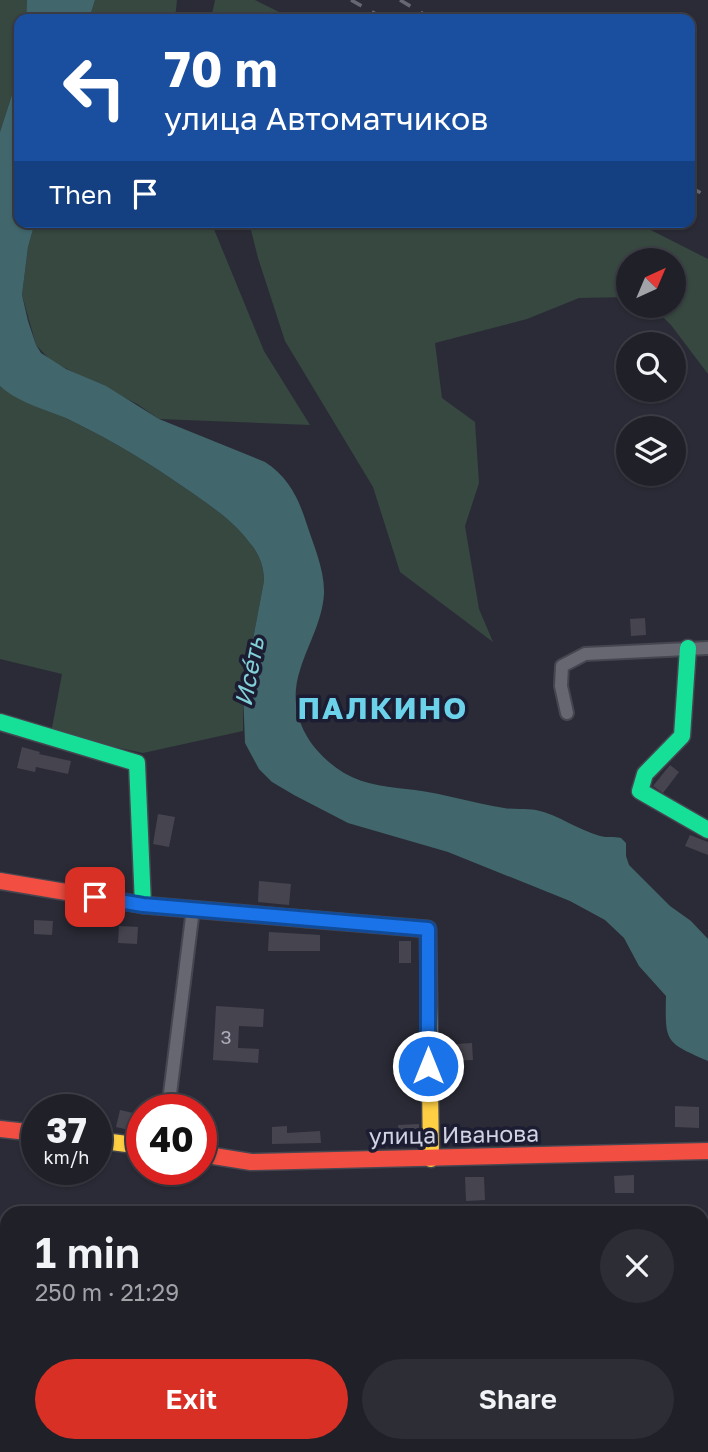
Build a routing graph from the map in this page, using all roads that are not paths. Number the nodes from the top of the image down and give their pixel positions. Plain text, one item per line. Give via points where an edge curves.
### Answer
1 (688, 648) junction
2 (708, 648) edge
3 (567, 713) dead end
4 (0, 722) edge
5 (708, 830) edge
6 (0, 881) edge
7 (143, 905) junction
8 (193, 909) junction
9 (170, 1094) edge
10 (0, 1129) edge
11 (21, 1131) edge
12 (708, 1151) edge
13 (217, 1157) edge
14 (431, 1159) junction

1 - 2 street
1 - 3 street via 585,654 562,666
1 - 5 street via 682,736 645,774 640,791
4 - 7 street via 137,763
6 - 7 street
7 - 8 street
8 - 9 street
8 - 14 street via 428,929
10 - 11 street
12 - 14 street, улица Иванова
13 - 14 street, улица Иванова via 251,1162

